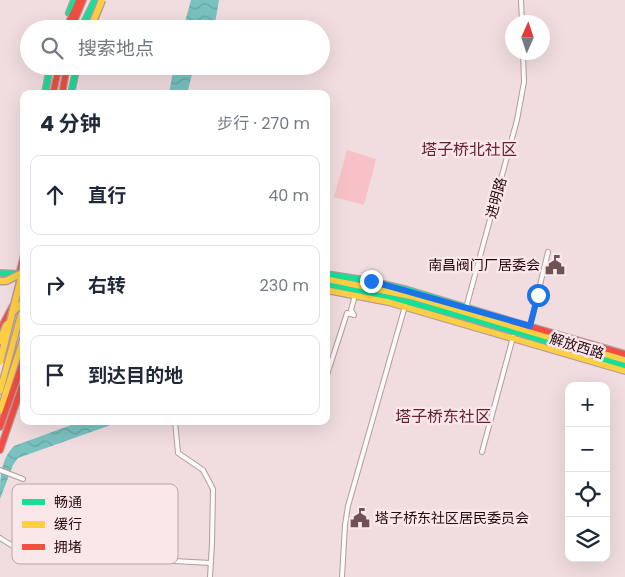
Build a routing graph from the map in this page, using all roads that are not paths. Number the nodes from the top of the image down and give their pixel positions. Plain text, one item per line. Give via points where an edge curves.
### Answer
1 (74, 0) edge
2 (81, 0) edge
3 (95, 0) edge
4 (103, 0) edge
5 (521, 0) edge
6 (522, 15) edge
7 (68, 20) edge
8 (70, 20) edge
9 (74, 20) edge
10 (86, 20) edge
11 (93, 20) edge
12 (523, 60) edge
13 (49, 75) edge
14 (51, 75) edge
15 (57, 75) edge
16 (65, 75) edge
17 (73, 75) edge
18 (45, 90) edge
19 (49, 90) edge
20 (54, 90) edge
21 (63, 90) edge
22 (70, 90) edge
23 (548, 252) dead end
24 (0, 273) edge
25 (20, 273) edge
26 (20, 274) edge
27 (330, 275) edge
28 (330, 280) edge
29 (0, 281) edge
30 (20, 282) edge
31 (20, 282) edge
32 (330, 287) edge
33 (330, 288) edge
34 (358, 294) junction
35 (412, 303) junction
36 (20, 306) edge
37 (405, 306) junction
38 (12, 307) junction
39 (465, 310) junction
40 (20, 317) edge
41 (530, 326) junction
42 (0, 330) edge
43 (513, 337) junction
44 (0, 341) edge
45 (20, 348) edge
46 (0, 352) edge
47 (625, 354) edge
48 (625, 360) edge
49 (0, 362) edge
50 (330, 366) edge
51 (625, 366) edge
52 (20, 370) edge
53 (625, 372) edge
54 (0, 391) edge
55 (20, 393) edge
56 (0, 411) edge
57 (176, 425) edge
58 (0, 428) edge
59 (0, 450) edge
60 (482, 452) dead end
61 (0, 470) edge
62 (23, 479) dead end
63 (0, 538) edge
64 (12, 546) edge
65 (178, 561) edge
66 (211, 563) junction
67 (210, 577) edge
68 (342, 577) edge

1 - 7 main road
2 - 8 main road
2 - 9 main road
3 - 10 main road
4 - 11 main road, bridge
5 - 6 street
12 - 39 street, 进明路 via 524,82 517,120
13 - 18 main road
14 - 19 main road
15 - 20 main road
16 - 21 main road
17 - 22 main road
23 - 41 street
24 - 25 main road
26 - 29 main road, bridge
27 - 39 main road via 371,281
28 - 39 main road, 解放西路
29 - 31 main road
30 - 49 main road, bridge
31 - 38 main road
32 - 35 main road, 解放西路 via 363,290
33 - 34 main road
34 - 35 main road
34 - 37 main road
34 - 50 street via 351,310 354,315 347,313
35 - 51 main road, 解放西路
36 - 44 main road, bridge via 13,312
37 - 43 main road
37 - 68 street via 348,506
38 - 42 main road
38 - 46 main road
39 - 41 main road
39 - 48 main road, 解放西路
40 - 54 main road
41 - 47 main road
43 - 53 main road
43 - 60 street
45 - 56 main road
52 - 58 main road
55 - 59 main road
57 - 66 street via 178,453 203,470 213,489
61 - 62 street
63 - 64 street
65 - 66 street
66 - 67 street

